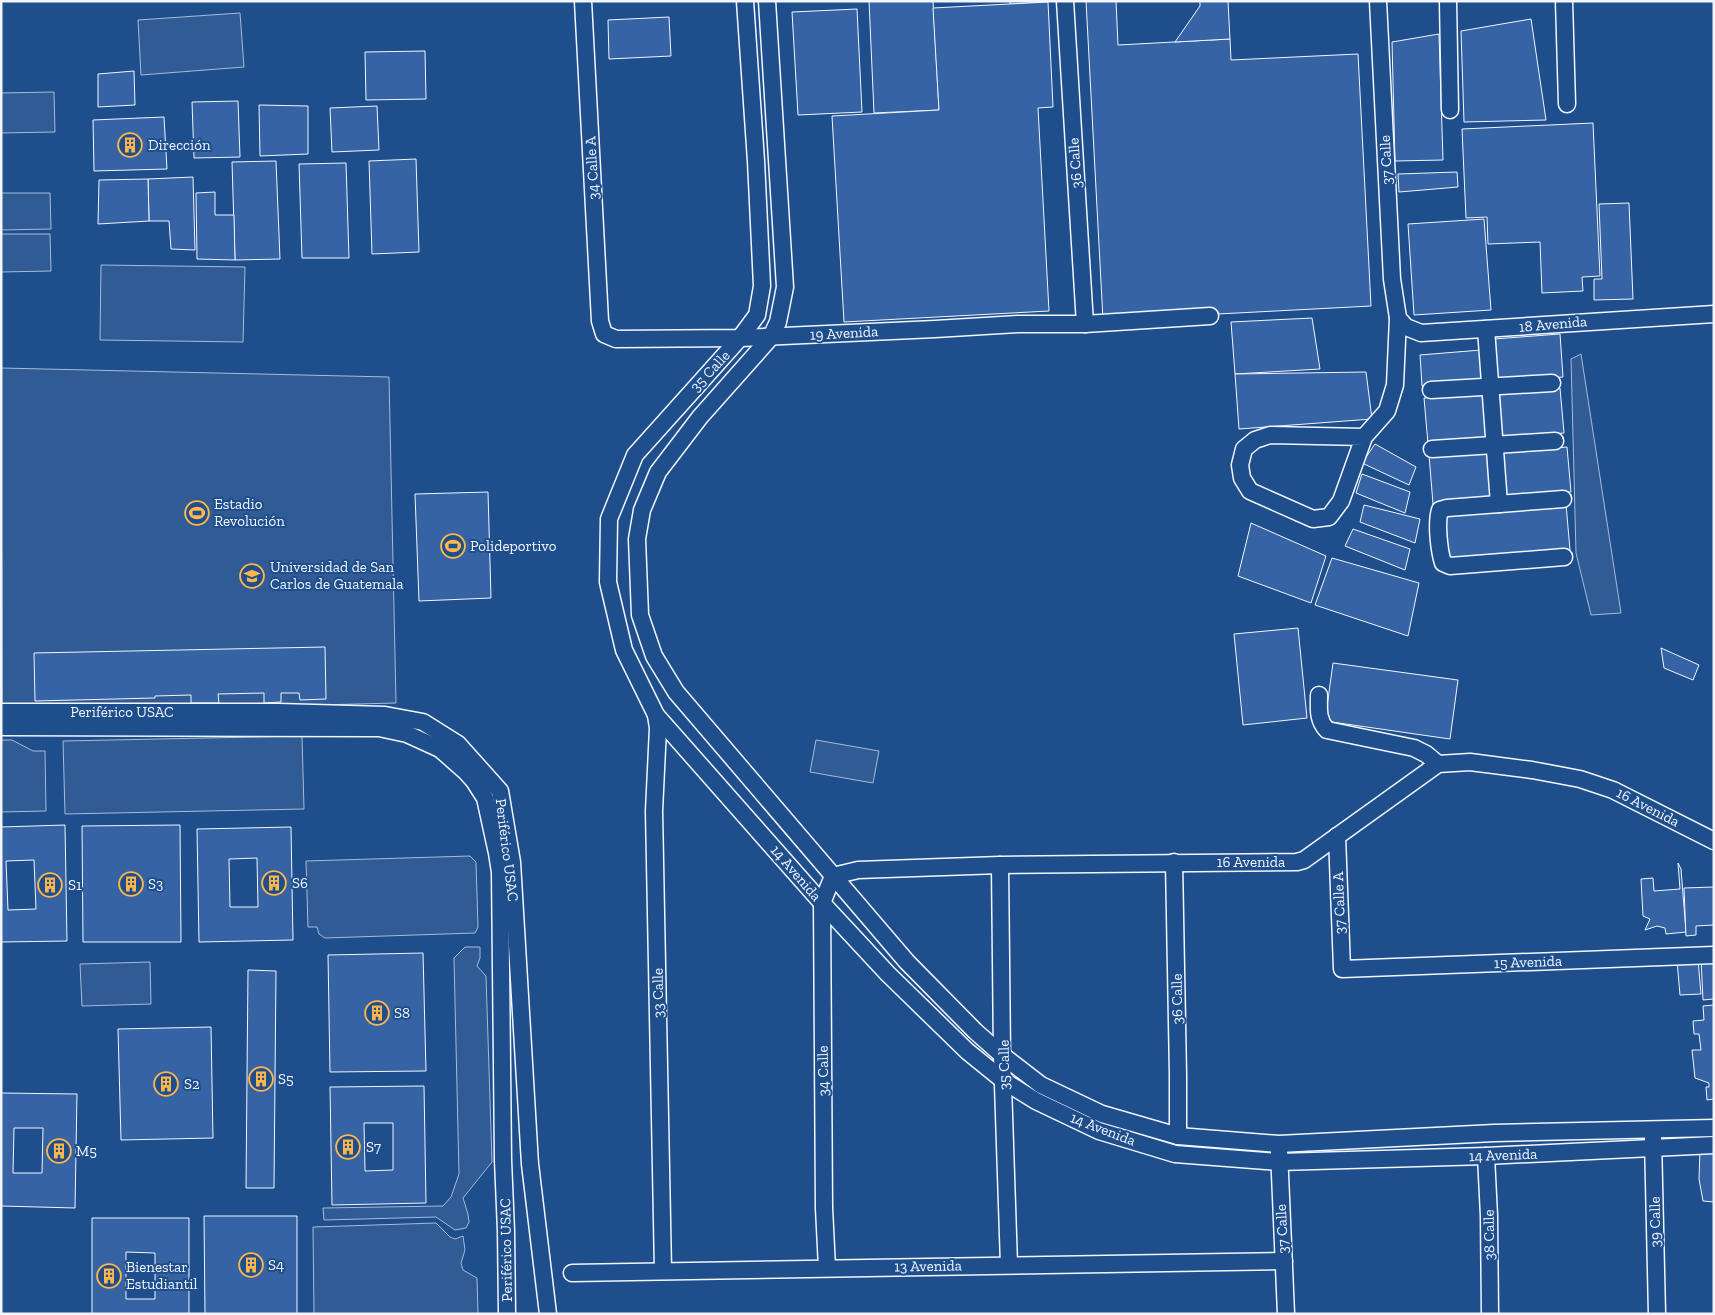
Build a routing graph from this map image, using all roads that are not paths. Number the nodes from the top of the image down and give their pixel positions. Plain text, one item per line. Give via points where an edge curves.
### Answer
1 (583, 1) edge
2 (746, 1) edge
3 (768, 1) edge
4 (1065, 1) edge
5 (1378, 1) edge
6 (1448, 1) edge
7 (1564, 1) edge
8 (1567, 104) dead end
9 (1450, 110) dead end
10 (1714, 314) edge
11 (1210, 316) dead end
12 (1398, 318) junction
13 (1085, 324) junction
14 (1486, 329) junction
15 (604, 334) joint
16 (772, 337) junction
17 (740, 338) junction
18 (1552, 384) dead end
19 (1490, 388) junction
20 (1430, 390) dead end
21 (1364, 437) junction
22 (1555, 441) dead end
23 (1494, 445) junction
24 (1432, 449) dead end
25 (1563, 499) dead end
26 (1499, 504) junction
27 (1564, 557) dead end
28 (676, 692) joint
29 (1319, 695) dead end
30 (1, 712) edge
31 (656, 715) junction
32 (1, 727) edge
33 (1438, 764) junction
34 (1337, 836) junction
35 (1714, 841) edge
36 (1174, 862) junction
37 (1000, 864) junction
38 (833, 876) junction
39 (822, 903) junction
40 (1714, 955) edge
41 (1342, 969) joint
42 (1002, 1055) junction
43 (1004, 1080) junction
44 (1714, 1128) edge
45 (1652, 1130) junction
46 (1178, 1136) junction
47 (1279, 1144) junction
48 (1714, 1145) edge
49 (1654, 1148) junction
50 (1486, 1156) junction
51 (1279, 1162) junction
52 (1284, 1261) junction
53 (1008, 1265) junction
54 (827, 1268) junction
55 (663, 1271) junction
56 (572, 1273) dead end
57 (507, 1314) edge
58 (548, 1314) edge
59 (1286, 1314) edge
60 (1490, 1314) edge
61 (1657, 1314) edge

1 - 15 street, 34 Calle A via 600,321
2 - 17 street, 35 Calle via 762,286 757,316
3 - 16 street, 35 Calle via 785,287
4 - 13 street, 36 Calle
5 - 12 street, 37 Calle via 1392,279
6 - 9 street
7 - 8 street
10 - 14 street, 18 Avenida
11 - 13 street, 19 Avenida
12 - 14 street, 18 Avenida via 1406,327 1420,333
12 - 21 street, 37 Calle via 1395,385 1387,411
13 - 16 street, 19 Avenida via 1018,324
14 - 19 street
15 - 17 street, 19 Avenida via 616,339
16 - 17 street, 19 Avenida
16 - 28 street, 35 Calle via 700,417 658,472 642,510 637,539 640,616 654,656
17 - 31 street, 35 Calle via 635,455 609,519 608,582 624,650
18 - 19 street
19 - 20 street
19 - 23 street
21 - 21 street via 1341,501 1329,516 1313,519 1265,499 1250,491 1242,478 1240,464 1244,449 1255,440 1270,435
22 - 23 street
23 - 24 street
23 - 26 street
25 - 26 street
26 - 27 street via 1440,510 1443,563 1450,566
28 - 38 street, 14 Avenida
29 - 33 street via 1319,716 1327,730 1414,748
30 - 58 street, Periférico USAC via 385,715 422,722 458,744 500,791 512,862 530,1164
31 - 39 street, 14 Avenida
31 - 55 street, 33 Calle via 654,811
32 - 57 street, Periférico USAC via 379,728 406,734 440,750 474,781 484,798 500,872
33 - 34 street, 16 Avenida
33 - 35 street, 16 Avenida via 1470,762 1580,779 1613,790
34 - 36 street, 16 Avenida via 1304,860 1296,862
34 - 41 street, 37 Calle A
36 - 37 street, 16 Avenida
36 - 46 street, 36 Calle
37 - 38 street, 16 Avenida via 858,870
37 - 42 street, 35 Calle
38 - 39 street, 34 Calle
38 - 42 street, 14 Avenida via 907,962
39 - 43 street, 14 Avenida via 888,974 968,1051
39 - 54 street, 34 Calle
40 - 41 street, 15 Avenida
42 - 43 street, 35 Calle
42 - 46 street, 14 Avenida via 1041,1085 1102,1114
43 - 51 street, 14 Avenida via 1036,1101 1099,1131 1175,1154
43 - 53 street, 35 Calle
44 - 45 street, 14 Avenida
45 - 47 street, 14 Avenida via 1494,1133
45 - 49 street, 39 Calle
46 - 47 street, 14 Avenida
47 - 51 street, 37 Calle
48 - 49 street, 14 Avenida
49 - 50 street, 14 Avenida
49 - 61 street, 39 Calle
50 - 51 street, 14 Avenida
50 - 60 street, 38 Calle
51 - 52 street, 37 Calle
52 - 53 street, 13 Avenida
52 - 59 street, 37 Calle
53 - 54 street, 13 Avenida
54 - 55 street, 13 Avenida
55 - 56 street, 13 Avenida

